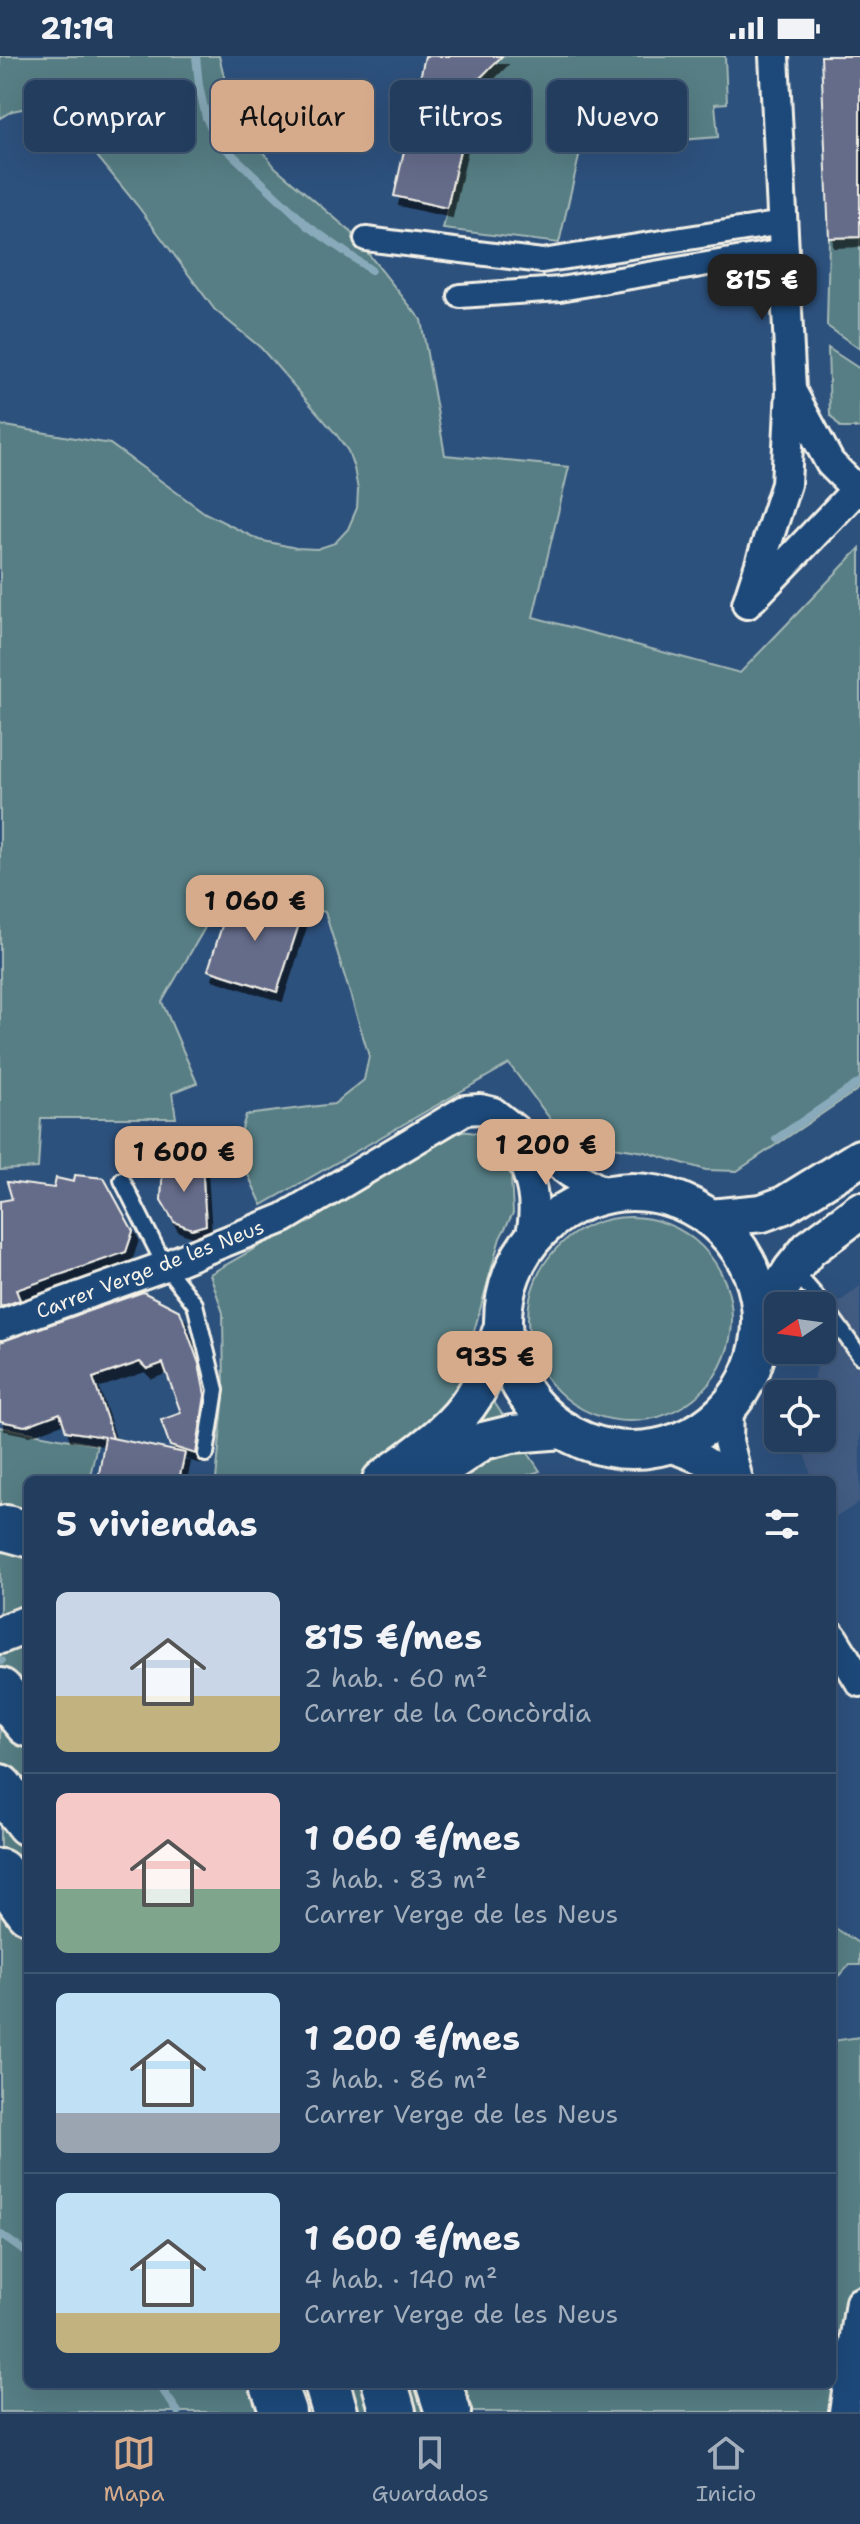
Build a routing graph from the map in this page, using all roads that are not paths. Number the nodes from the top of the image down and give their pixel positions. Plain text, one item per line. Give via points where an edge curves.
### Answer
1 (774, 56) edge
2 (783, 223) junction
3 (366, 239) dead end
4 (784, 251) junction
5 (460, 296) dead end
6 (791, 389) junction
7 (859, 490) edge
8 (507, 1121) junction
9 (860, 1158) edge
10 (122, 1180) dead end
11 (607, 1194) junction
12 (859, 1213) edge
13 (710, 1218) junction
14 (528, 1245) junction
15 (165, 1266) junction
16 (792, 1270) junction
17 (761, 1319) junction
18 (504, 1324) junction
19 (0, 1325) edge
20 (860, 1356) edge
21 (729, 1407) junction
22 (564, 1430) junction
23 (665, 1445) junction
24 (206, 1454) dead end
25 (386, 1476) edge
26 (431, 1476) edge
27 (729, 1476) edge
28 (735, 1476) edge
29 (24, 1610) edge
30 (0, 1618) edge
31 (24, 1626) edge
32 (0, 1635) edge
33 (836, 1643) edge
34 (860, 1682) edge
35 (0, 1787) edge
36 (24, 1818) edge
37 (0, 1872) edge
38 (24, 1905) edge
39 (860, 2302) edge
40 (274, 2388) edge
41 (328, 2388) edge
42 (386, 2388) edge
43 (440, 2388) edge
44 (283, 2412) edge
45 (335, 2412) edge
46 (393, 2412) edge
47 (448, 2412) edge
48 (844, 2412) edge

1 - 2 street
2 - 3 street via 542,261
2 - 4 street
4 - 5 street via 560,289
4 - 6 street
6 - 7 street via 830,463
6 - 7 street via 786,484 747,604
8 - 11 street, Carrer Verge de les Neus via 570,1173
8 - 14 street via 535,1202
8 - 15 street, Carrer Verge de les Neus via 493,1112 465,1110 284,1218
9 - 13 street via 784,1205 762,1213
10 - 15 lane
11 - 13 street via 661,1195
11 - 14 street via 557,1216
12 - 16 street via 809,1249
13 - 17 street via 747,1263 758,1290
14 - 18 street via 511,1276
15 - 19 street, Carrer Verge de les Neus
15 - 24 lane via 195,1304 216,1390
16 - 17 street
16 - 20 lane via 826,1305
17 - 21 street via 755,1360
18 - 22 street via 512,1366 524,1391
18 - 25 street via 489,1365 459,1416
21 - 23 street via 693,1435
21 - 28 street via 728,1441
22 - 23 street via 613,1448
22 - 26 street via 495,1436
23 - 27 street
29 - 30 street
31 - 32 street
33 - 34 street
35 - 36 highway
37 - 38 highway
39 - 48 street
40 - 44 highway
41 - 45 highway
42 - 46 highway
43 - 47 highway

